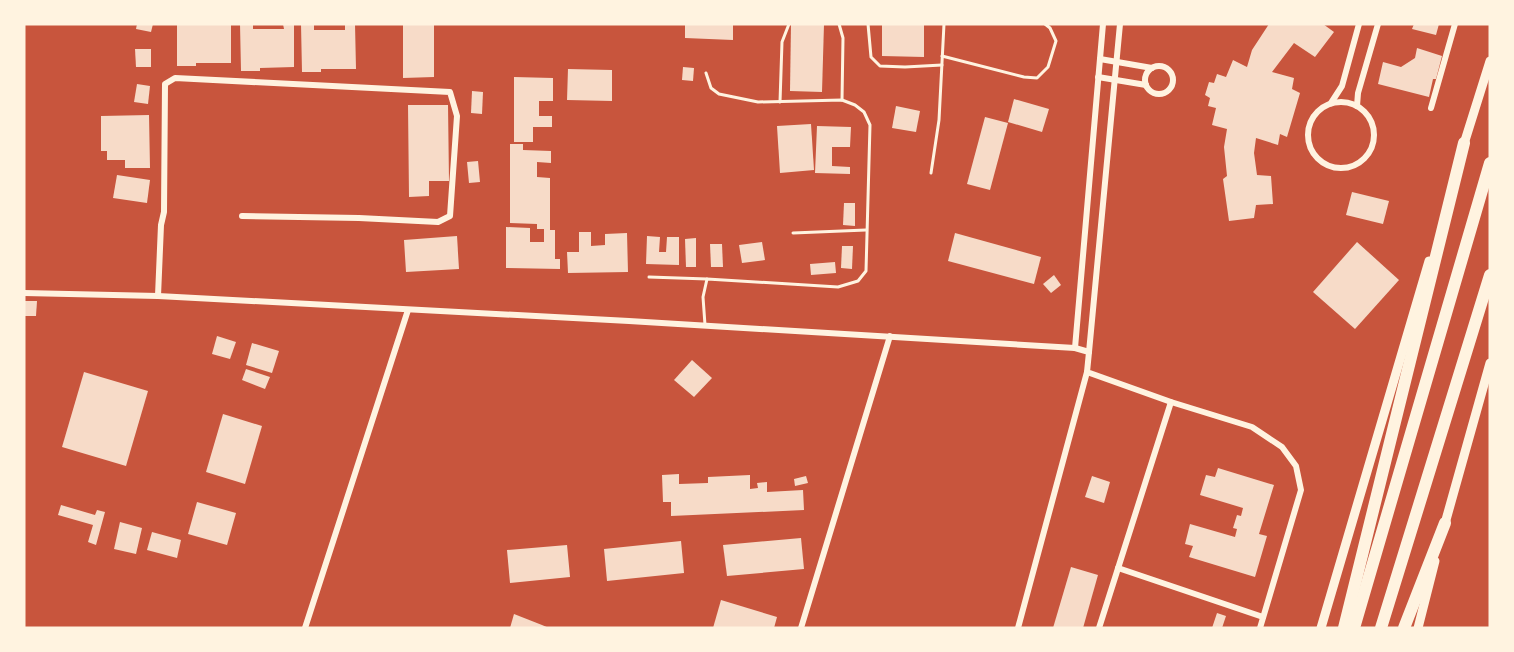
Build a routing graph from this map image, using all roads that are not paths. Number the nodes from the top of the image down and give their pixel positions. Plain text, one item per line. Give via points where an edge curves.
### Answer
1 (789, 24) edge
2 (839, 24) edge
3 (868, 24) edge
4 (944, 24) edge
5 (1045, 24) edge
6 (1103, 24) edge
7 (1120, 24) edge
8 (1359, 24) edge
9 (1378, 24) edge
10 (1455, 24) edge
11 (942, 56) junction
12 (1100, 59) junction
13 (1490, 61) edge
14 (1116, 63) junction
15 (942, 65) junction
16 (1152, 68) junction
17 (706, 73) dead end
18 (1098, 77) junction
19 (1115, 79) junction
20 (1146, 85) junction
21 (842, 100) junction
22 (780, 102) junction
23 (1330, 103) junction
24 (1357, 106) junction
25 (1431, 108) dead end
26 (1464, 143) junction
27 (1490, 163) edge
28 (932, 173) dead end
29 (242, 216) dead end
30 (867, 230) junction
31 (793, 233) dead end
32 (1490, 275) edge
33 (649, 277) dead end
34 (707, 279) junction
35 (24, 293) edge
36 (158, 296) junction
37 (408, 310) junction
38 (705, 325) junction
39 (891, 336) junction
40 (1075, 348) junction
41 (1089, 352) junction
42 (1490, 363) edge
43 (1088, 372) junction
44 (1171, 402) junction
45 (1445, 523) junction
46 (1118, 568) junction
47 (1263, 617) junction
48 (305, 628) edge
49 (801, 628) edge
50 (1018, 628) edge
51 (1099, 628) edge
52 (1260, 628) edge
53 (1321, 628) edge
54 (1344, 628) edge
55 (1354, 628) edge
56 (1381, 628) edge
57 (1404, 628) edge
58 (1418, 628) edge

1 - 22 lane via 782,42
2 - 21 lane via 843,38
3 - 15 lane via 871,57 880,66
4 - 11 lane
5 - 11 lane via 1056,41 1048,67 1037,78
6 - 12 street
7 - 14 street
8 - 23 street via 1342,86
9 - 24 street
10 - 25 street
11 - 15 lane
12 - 14 street
12 - 18 street
13 - 26 main road
14 - 16 street
14 - 19 street
15 - 28 lane
16 - 20 street
16 - 20 street via 1165,67 1172,74 1173,84 1167,92 1159,94
17 - 22 lane via 711,88 719,94
18 - 19 street
18 - 40 street
19 - 20 street
19 - 41 street
21 - 22 lane
21 - 30 lane via 864,112 870,124
23 - 24 street via 1342,101
23 - 24 street via 1314,115 1308,137 1318,159 1340,168 1362,160 1374,140 1369,117
26 - 53 main road
26 - 54 highway
27 - 55 highway
29 - 36 street via 438,222 450,216 457,116 450,92 175,78 165,84 164,212 160,225
30 - 31 lane
30 - 34 lane via 866,271 858,281 838,287
32 - 56 highway
33 - 34 lane
34 - 38 lane via 703,297
35 - 36 street
36 - 37 street
37 - 38 street
37 - 48 street
38 - 39 street
39 - 40 street
39 - 49 street
40 - 41 street
41 - 43 street
42 - 45 main road
43 - 44 street
43 - 50 street
44 - 46 street
44 - 47 street via 1252,427 1282,447 1296,466 1301,490
45 - 57 highway
45 - 58 main road
46 - 47 street
46 - 51 street
47 - 52 street

